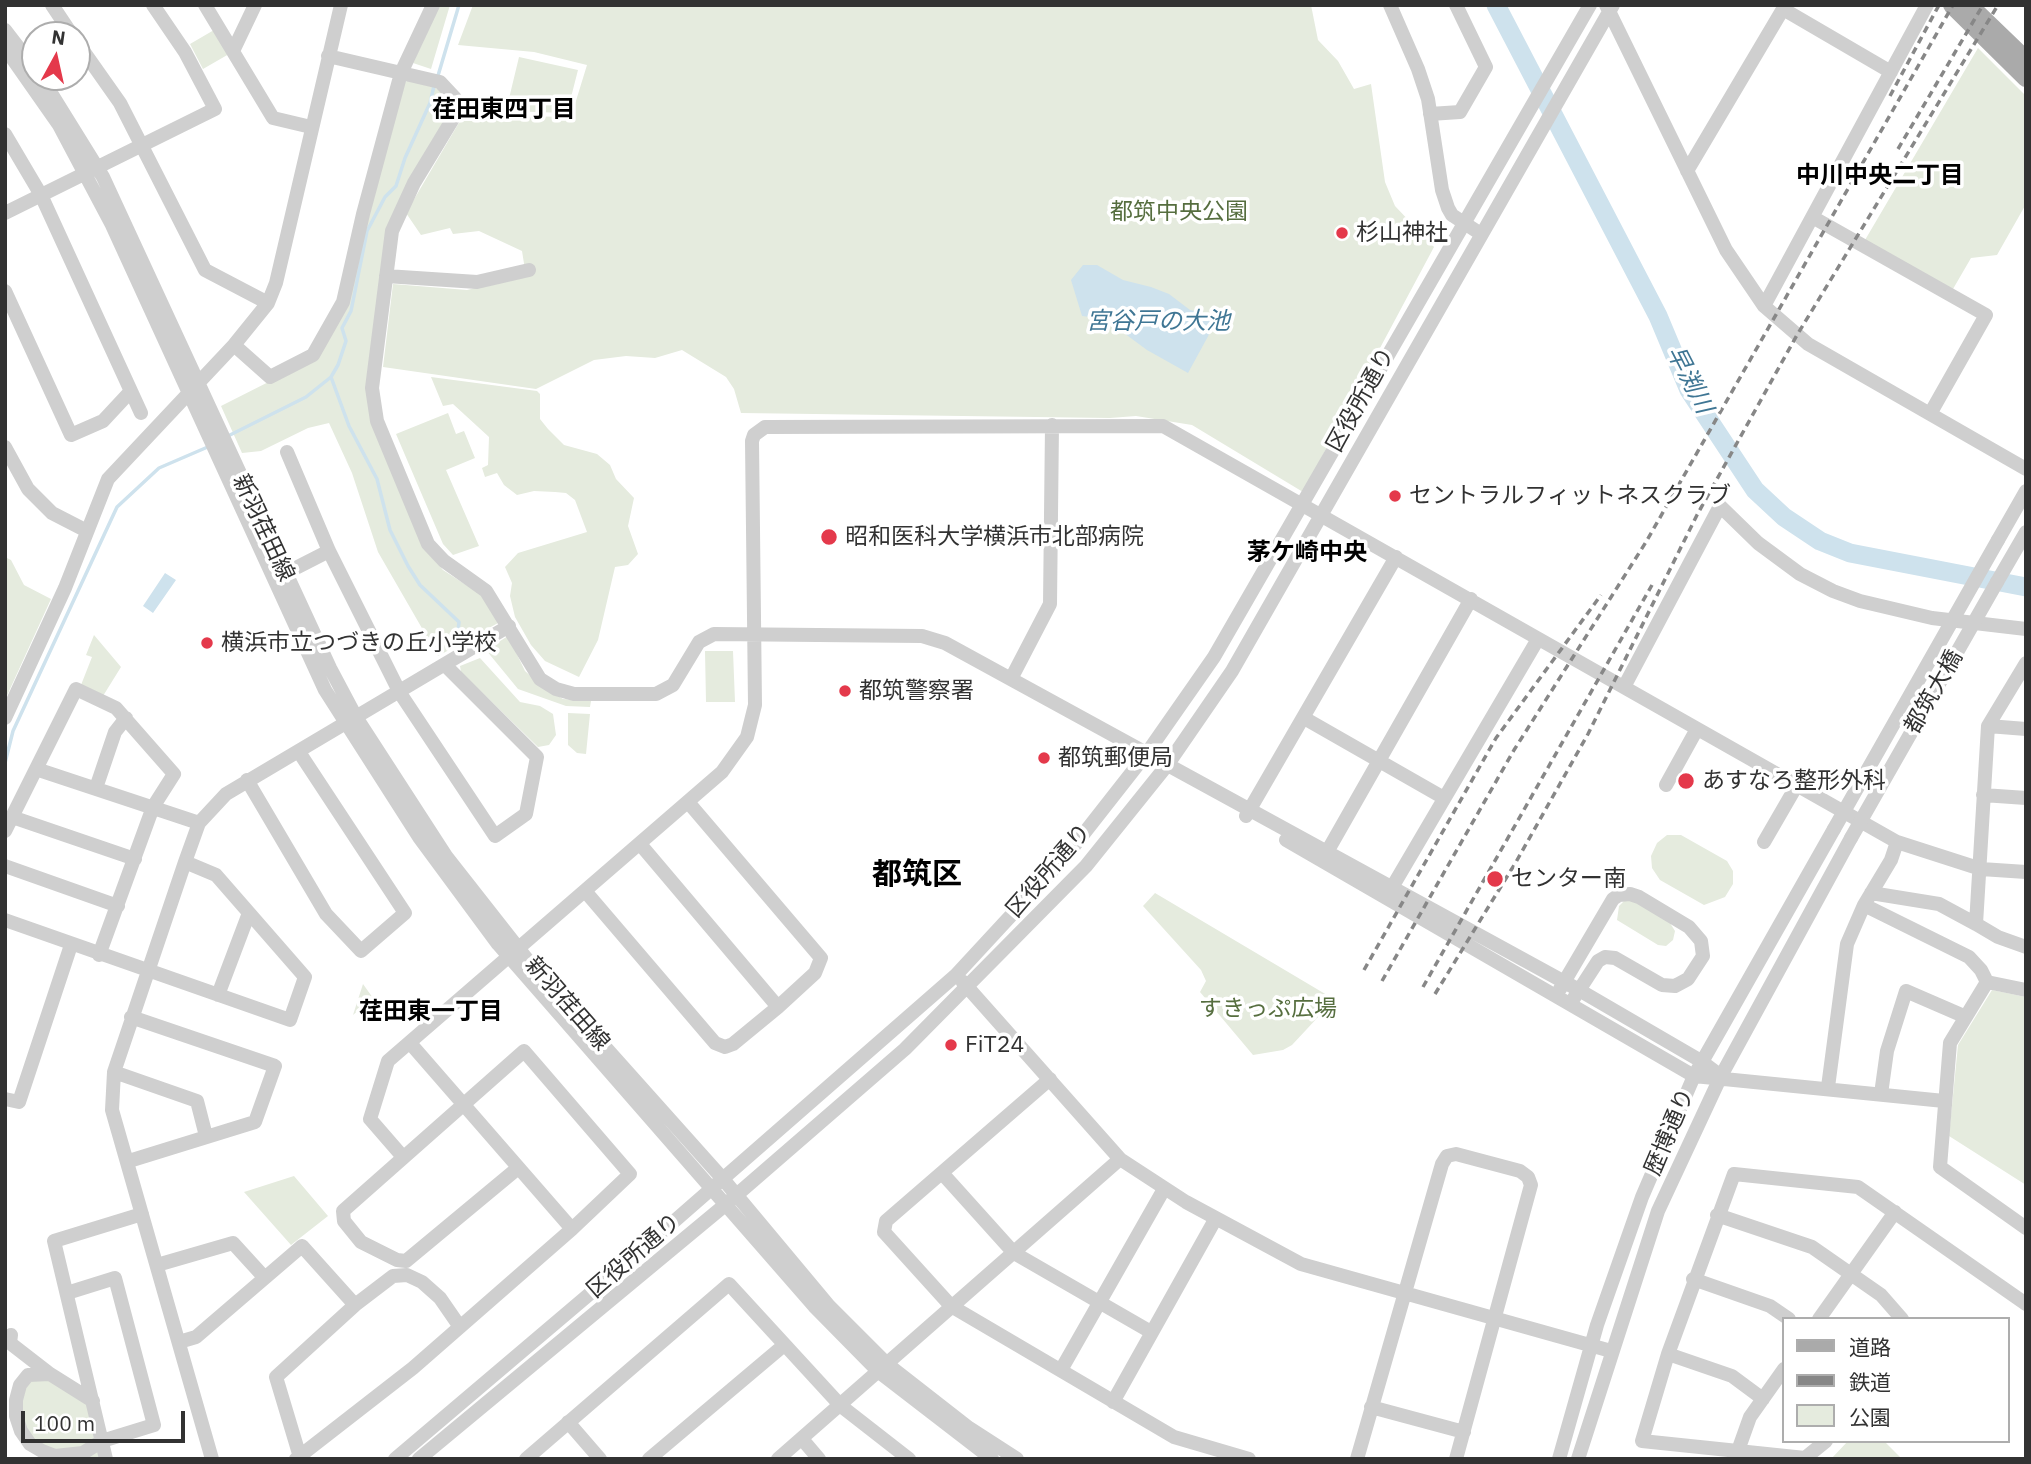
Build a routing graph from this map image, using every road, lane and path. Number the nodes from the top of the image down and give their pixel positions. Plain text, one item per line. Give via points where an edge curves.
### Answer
1 (52, 5) edge
2 (153, 5) edge
3 (205, 5) edge
4 (255, 5) edge
5 (341, 5) edge
6 (433, 5) edge
7 (1390, 5) edge
8 (1456, 5) edge
9 (1590, 5) edge
10 (1927, 5) edge
11 (1952, 5) edge
12 (1969, 5) edge
13 (1609, 7) edge
14 (63, 21) edge
15 (5, 30) edge
16 (5, 48) edge
17 (234, 49) junction
18 (21, 51) edge
19 (328, 56) junction
20 (2026, 60) edge
21 (91, 61) edge
22 (1891, 72) junction
23 (405, 74) junction
24 (2026, 78) edge
25 (49, 91) edge
26 (1430, 114) junction
27 (311, 127) junction
28 (5, 134) edge
29 (142, 145) junction
30 (91, 169) junction
31 (1688, 171) junction
32 (41, 195) junction
33 (5, 213) edge
34 (1814, 218) junction
35 (1462, 222) junction
36 (1480, 234) junction
37 (529, 270) dead end
38 (387, 276) junction
39 (7, 299) edge
40 (268, 303) junction
41 (1764, 306) junction
42 (234, 345) junction
43 (193, 388) junction
44 (130, 392) junction
45 (141, 413) dead end
46 (1930, 414) junction
47 (1052, 425) junction
48 (5, 447) edge
49 (287, 452) dead end
50 (226, 461) junction
51 (2026, 469) edge
52 (2026, 491) edge
53 (1304, 504) junction
54 (1321, 514) junction
55 (88, 531) junction
56 (2026, 532) edge
57 (329, 551) junction
58 (1396, 557) junction
59 (284, 574) junction
60 (1471, 599) junction
61 (509, 626) junction
62 (2026, 629) edge
63 (756, 634) junction
64 (1538, 639) junction
65 (2026, 663) edge
66 (446, 666) junction
67 (1012, 677) junction
68 (1624, 687) junction
69 (400, 692) junction
70 (5, 718) edge
71 (126, 718) junction
72 (1304, 718) junction
73 (351, 721) junction
74 (1988, 726) junction
75 (1698, 729) junction
76 (2026, 729) edge
77 (299, 752) junction
78 (1147, 753) junction
79 (1379, 763) junction
80 (1165, 768) junction
81 (36, 769) junction
82 (247, 780) junction
83 (1667, 782) dead end
84 (1797, 785) junction
85 (96, 788) junction
86 (1983, 795) junction
87 (1444, 798) junction
88 (2026, 798) edge
89 (688, 802) junction
90 (153, 807) junction
91 (1248, 813) junction
92 (12, 817) junction
93 (200, 823) junction
94 (1834, 829) joint
95 (5, 831) edge
96 (1851, 838) joint
97 (1764, 842) dead end
98 (1897, 842) junction
99 (640, 844) junction
100 (1327, 852) junction
101 (135, 859) junction
102 (185, 862) junction
103 (5, 866) edge
104 (1980, 869) junction
105 (2026, 872) edge
106 (585, 891) junction
107 (1389, 893) junction
108 (1868, 899) junction
109 (118, 906) junction
110 (249, 913) junction
111 (5, 920) edge
112 (1976, 924) junction
113 (71, 945) junction
114 (2026, 947) edge
115 (514, 952) junction
116 (99, 955) junction
117 (147, 971) junction
118 (956, 975) junction
119 (1987, 982) junction
120 (968, 987) junction
121 (1560, 990) junction
122 (1579, 990) junction
123 (2026, 990) edge
124 (218, 995) junction
125 (1570, 1004) junction
126 (778, 1007) junction
127 (131, 1017) junction
128 (1966, 1017) junction
129 (410, 1043) junction
130 (1701, 1061) junction
131 (114, 1072) junction
132 (1694, 1076) junction
133 (1721, 1076) junction
134 (1050, 1079) junction
135 (1828, 1087) junction
136 (1881, 1094) junction
137 (5, 1100) edge
138 (1944, 1101) junction
139 (463, 1105) junction
140 (206, 1136) junction
141 (403, 1157) junction
142 (1119, 1159) junction
143 (129, 1161) junction
144 (518, 1168) junction
145 (942, 1173) junction
146 (723, 1179) junction
147 (1164, 1189) junction
148 (711, 1190) junction
149 (736, 1195) junction
150 (725, 1205) junction
151 (1895, 1212) junction
152 (142, 1214) junction
153 (1717, 1215) junction
154 (1216, 1218) junction
155 (2026, 1228) edge
156 (572, 1229) junction
157 (1014, 1253) junction
158 (157, 1265) junction
159 (1851, 1275) junction
160 (264, 1277) junction
161 (1693, 1279) junction
162 (67, 1293) junction
163 (1404, 1294) junction
164 (1099, 1302) junction
165 (2026, 1304) edge
166 (355, 1305) junction
167 (951, 1306) junction
168 (1786, 1317) edge
169 (1820, 1317) edge
170 (1900, 1317) edge
171 (1494, 1318) junction
172 (460, 1327) junction
173 (1151, 1332) junction
174 (11, 1335) dead end
175 (179, 1342) dead end
176 (782, 1346) junction
177 (1590, 1346) junction
178 (1611, 1351) junction
179 (1668, 1354) junction
180 (883, 1368) junction
181 (1783, 1369) edge
182 (1061, 1370) junction
183 (50, 1374) junction
184 (1763, 1399) junction
185 (93, 1401) junction
186 (1113, 1402) junction
187 (841, 1406) junction
188 (1371, 1407) junction
189 (568, 1422) junction
190 (1464, 1433) junction
191 (802, 1438) junction
192 (102, 1441) junction
193 (1824, 1443) edge
194 (1736, 1455) edge
195 (298, 1458) edge
196 (106, 1459) edge
197 (212, 1459) edge
198 (394, 1459) edge
199 (419, 1459) edge
200 (526, 1459) edge
201 (600, 1459) edge
202 (649, 1459) edge
203 (778, 1459) edge
204 (819, 1459) edge
205 (909, 1459) edge
206 (992, 1459) edge
207 (1017, 1459) edge
208 (1250, 1459) edge
209 (1357, 1459) edge
210 (1456, 1459) edge
211 (1559, 1459) edge
212 (1578, 1459) edge

1 - 14 street
2 - 29 street via 215,109
3 - 17 street
4 - 17 street
5 - 19 street
6 - 23 street
7 - 26 street via 1419,69
8 - 26 street via 1486,67 1460,112
9 - 35 street, 区役所通り
10 - 22 street
11 - 24 main road
12 - 20 main road
13 - 31 street
13 - 36 street, 区役所通り
15 - 18 street
16 - 30 street
17 - 27 street via 273,118
19 - 23 street
19 - 27 street
21 - 29 street
22 - 31 street via 1783,9
22 - 34 street
23 - 38 street via 440,82 453,92 454,117 398,214
23 - 42 street via 363,214 343,302 313,355 270,377
25 - 30 street
26 - 35 street via 1441,190 1452,215
27 - 40 street via 279,274
28 - 32 street
29 - 30 street
29 - 40 street via 205,270
30 - 32 street
30 - 43 street
31 - 41 street via 1726,250
32 - 33 street
32 - 44 street
34 - 41 street
34 - 46 street via 1986,315
35 - 36 street
35 - 53 street, 区役所通り
36 - 54 street, 区役所通り
37 - 38 street via 477,282
38 - 61 street via 372,388 377,421 428,544 486,591
39 - 44 street via 71,435 103,421
40 - 42 street
41 - 46 street via 1808,344
42 - 43 street
43 - 50 street
43 - 55 street via 107,479
44 - 45 street
46 - 51 street
47 - 53 street via 1163,426
47 - 63 street via 765,427 758,431 752,441
47 - 67 street via 1050,604
48 - 55 street via 28,489 52,513
49 - 57 street
50 - 59 street, 新羽荏田線
50 - 73 street, 新羽荏田線 via 325,690
52 - 94 street, 都筑大橋, bridge
53 - 54 street
53 - 78 street, 区役所通り via 1214,657
54 - 58 street
54 - 80 street, 区役所通り via 1232,671
55 - 70 street
56 - 96 street, 都筑大橋, bridge
57 - 59 street
57 - 69 street
58 - 60 street
58 - 72 street
59 - 73 street, 新羽荏田線
60 - 64 street
60 - 79 street
61 - 63 street via 540,679 556,689 589,695 664,692 702,639 714,634
61 - 66 street
62 - 68 street via 1932,618 1833,591 1758,543 1720,506
63 - 67 street via 922,636
63 - 89 street via 751,727 730,765
64 - 68 street
64 - 87 street
65 - 74 street
66 - 69 street
66 - 69 street via 537,757 526,814 495,836
67 - 78 street
68 - 75 street
69 - 73 street
71 - 81 street via 116,708 76,689
71 - 85 street via 115,732
71 - 90 street via 174,774
72 - 79 street
72 - 91 street
73 - 77 street
73 - 115 street, 新羽荏田線
74 - 76 street
74 - 86 street
75 - 83 street
75 - 84 street
77 - 82 street
77 - 82 street via 405,913 361,951 326,915
78 - 80 street
78 - 118 street, 区役所通り via 1067,855
79 - 87 street
79 - 100 street
80 - 91 street
80 - 120 street, 区役所通り via 1086,866
81 - 85 street
81 - 92 street
82 - 93 street via 226,794
84 - 97 street
84 - 98 street
85 - 90 street
86 - 88 street
86 - 104 street
87 - 107 street
89 - 99 street
89 - 126 street via 821,958 818,969
90 - 93 street
90 - 101 street
91 - 100 street
91 - 107 street
92 - 95 street
92 - 101 street
93 - 102 street
94 - 130 street, 歴博通り
96 - 133 street, 歴博通り
98 - 104 street
98 - 108 street
99 - 106 street
99 - 126 street
100 - 107 street
101 - 109 street
102 - 110 street via 216,875
102 - 117 street
103 - 109 street
104 - 105 street
104 - 112 street
106 - 115 street
106 - 126 street via 715,1043 733,1044
107 - 121 street
108 - 112 street via 1939,904
108 - 119 street via 1969,957
108 - 135 street via 1847,944 1841,971
109 - 116 street
110 - 124 street
110 - 124 street via 305,976 290,1020
111 - 113 street
112 - 114 street
113 - 116 street
113 - 137 street via 19,1101
115 - 129 street
115 - 146 street, 新羽荏田線
115 - 148 street, 新羽荏田線
116 - 117 street
117 - 124 street
117 - 127 street
118 - 120 street
118 - 146 street, 区役所通り
119 - 123 street
119 - 128 street
120 - 134 street
120 - 149 street, 区役所通り via 905,1049
121 - 122 street
121 - 122 street via 1619,895 1639,897 1689,927 1700,941 1703,956 1688,979 1675,986 1662,985 1615,958 1605,957
121 - 125 street
122 - 125 street
122 - 130 street
125 - 132 street
127 - 131 street
127 - 140 street via 275,1066 255,1122
128 - 136 street via 1906,991 1886,1051
128 - 138 street via 1950,1043
129 - 139 street
129 - 141 street via 388,1061 370,1119
130 - 132 street, 歴博通り
130 - 133 street
131 - 140 street via 197,1101
131 - 143 street via 112,1110
132 - 133 street
132 - 177 street, 歴博通り via 1642,1197
133 - 135 street
133 - 178 street, 歴博通り via 1658,1210
134 - 142 street
134 - 145 street
135 - 136 street
136 - 138 street
138 - 155 street via 1940,1167
139 - 141 street
139 - 144 street
139 - 156 street via 524,1051 630,1174
140 - 143 street
141 - 144 street via 343,1211 344,1221 361,1242 406,1261
142 - 147 street
142 - 157 street
143 - 152 street
144 - 156 street
145 - 157 street
145 - 167 street via 886,1221 884,1233
146 - 148 street, 区役所通り
146 - 149 street, 新羽荏田線
147 - 154 street
147 - 164 street
148 - 150 street, 新羽荏田線
148 - 198 street, 区役所通り
149 - 150 street, 区役所通り
149 - 180 street, 新羽荏田線
150 - 180 street, 新羽荏田線 via 814,1306
150 - 199 street, 区役所通り
151 - 153 street via 1858,1188 1734,1174
151 - 159 street
151 - 165 street
152 - 158 street
152 - 162 street via 54,1241
153 - 159 street via 1812,1247
153 - 161 street
154 - 163 street via 1301,1264
154 - 173 street
156 - 172 street
157 - 164 street
157 - 167 street
158 - 160 street via 233,1243
158 - 197 street
159 - 169 street
159 - 170 street via 1881,1295
160 - 166 street via 302,1246
160 - 175 street via 196,1336
161 - 168 street
161 - 179 street
162 - 185 street
162 - 192 street via 115,1278 154,1425
163 - 171 street
163 - 171 street via 1442,1164 1447,1156 1456,1154 1507,1168 1528,1177 1531,1185
163 - 188 street
164 - 173 street
164 - 182 street
166 - 172 street via 393,1276 407,1275 439,1298
166 - 195 street via 276,1377
167 - 180 street
167 - 182 street
171 - 177 street
171 - 190 street
172 - 195 street
173 - 186 street
174 - 183 street via 10,1343
176 - 187 street
176 - 189 street via 729,1284
176 - 202 street
177 - 178 street
177 - 211 street, 歴博通り
178 - 212 street, 歴博通り
179 - 184 street via 1732,1376
179 - 194 street via 1642,1441
180 - 187 street
180 - 206 street, 新羽荏田線
180 - 207 street, 新羽荏田線
181 - 184 street
182 - 186 street
183 - 185 street
183 - 192 street via 28,1375 20,1385 16,1416 30,1444 48,1454 69,1456
184 - 194 street
185 - 192 street
186 - 208 street via 1174,1437
187 - 191 street
187 - 205 street
188 - 190 street
188 - 209 street
189 - 200 street
189 - 201 street
190 - 210 street
191 - 203 street
191 - 204 street
192 - 196 street
193 - 194 street via 1805,1458

